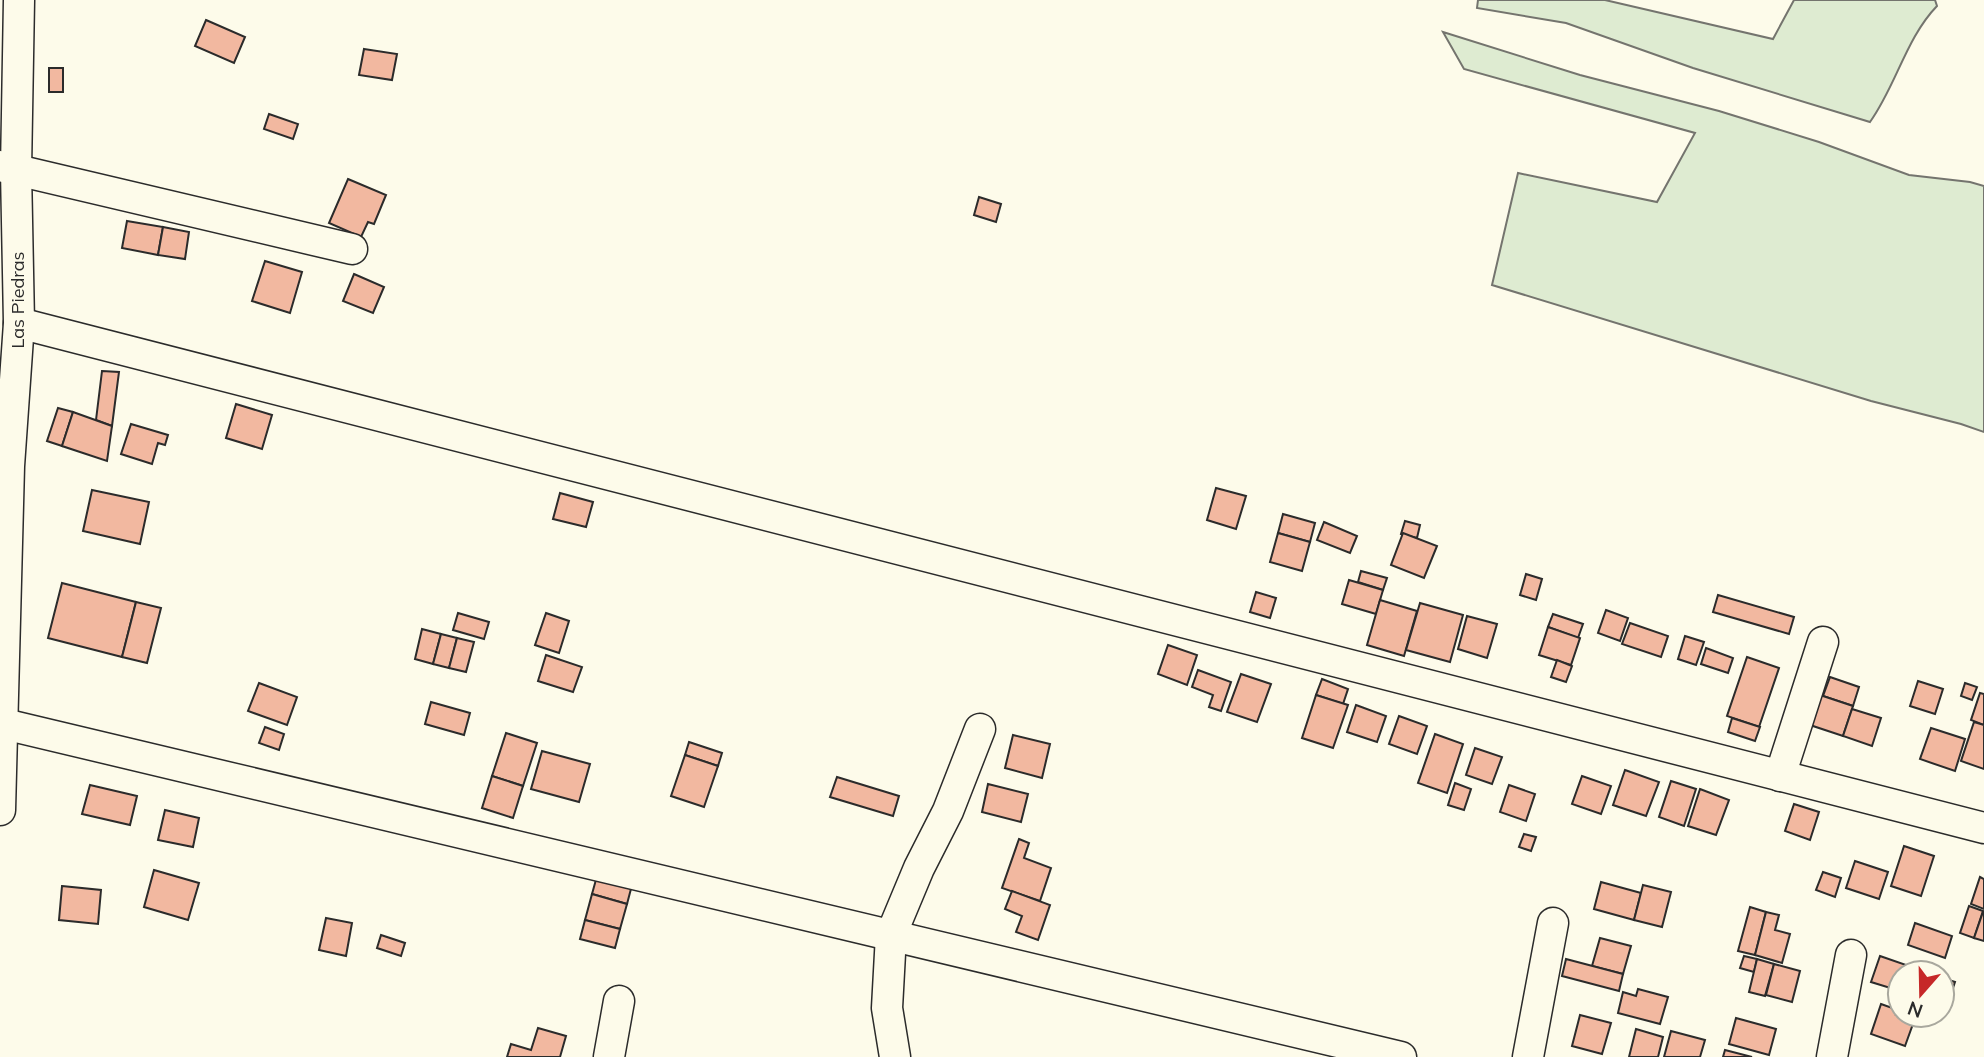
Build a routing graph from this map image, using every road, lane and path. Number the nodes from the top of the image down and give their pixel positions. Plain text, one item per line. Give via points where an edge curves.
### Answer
1 (19, 0) edge
2 (8, 168) edge
3 (352, 249) dead end
4 (19, 323) junction
5 (5, 465) edge
6 (1823, 642) dead end
7 (2, 723) edge
8 (980, 729) dead end
9 (1780, 776) junction
10 (0, 810) edge
11 (1984, 828) edge
12 (1553, 923) dead end
13 (891, 935) junction
14 (1851, 955) dead end
15 (619, 1001) dead end
16 (609, 1057) edge
17 (895, 1057) edge
18 (1401, 1057) edge
19 (1528, 1057) edge
20 (1832, 1057) edge

1 - 2 street, Las Piedras
2 - 3 street
2 - 4 street, Las Piedras
4 - 5 street, Las Piedras
4 - 9 street
5 - 7 street, Las Piedras
6 - 9 street
7 - 10 street, Las Piedras
7 - 13 street
8 - 13 street
9 - 11 street
12 - 19 street
13 - 17 street via 887,1008
13 - 18 street
14 - 20 street
15 - 16 street

